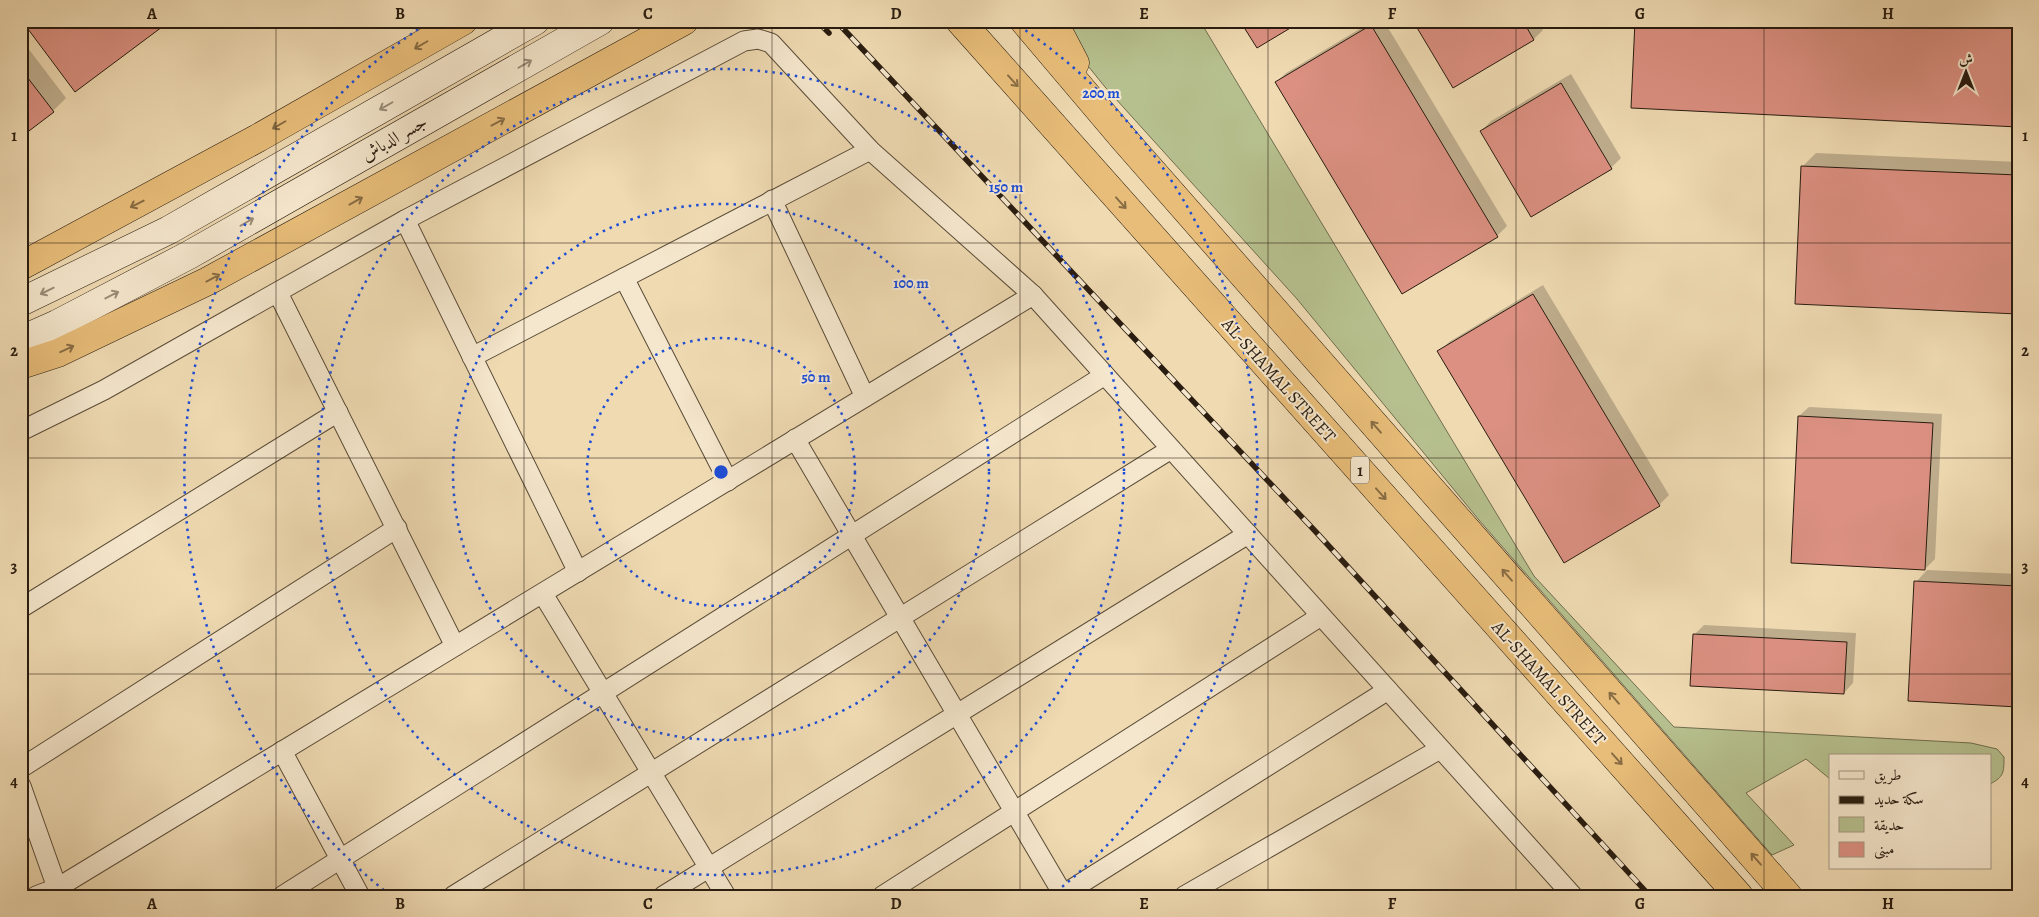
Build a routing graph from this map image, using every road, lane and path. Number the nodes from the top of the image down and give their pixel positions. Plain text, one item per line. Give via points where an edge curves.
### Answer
1 (463, 21) edge
2 (535, 21) edge
3 (600, 21) edge
4 (684, 21) edge
5 (948, 21) edge
6 (960, 21) edge
7 (1024, 21) edge
8 (1053, 21) edge
9 (981, 45) junction
10 (1123, 138) junction
11 (870, 150) junction
12 (772, 200) junction
13 (405, 220) junction
14 (21, 266) edge
15 (624, 278) junction
16 (278, 293) junction
17 (1033, 295) junction
18 (21, 302) edge
19 (21, 340) edge
20 (472, 357) junction
21 (21, 365) edge
22 (1105, 375) junction
23 (865, 397) junction
24 (338, 412) junction
25 (21, 431) edge
26 (795, 440) junction
27 (1171, 449) junction
28 (728, 480) junction
29 (397, 528) junction
30 (1248, 534) junction
31 (852, 535) junction
32 (578, 572) junction
33 (543, 594) junction
34 (21, 608) edge
35 (1321, 616) junction
36 (900, 618) junction
37 (455, 646) junction
38 (1388, 690) junction
39 (602, 693) junction
40 (958, 714) junction
41 (1440, 749) junction
42 (282, 751) junction
43 (21, 768) edge
44 (651, 773) junction
45 (21, 786) edge
46 (1015, 812) junction
47 (340, 859) junction
48 (708, 867) junction
49 (59, 892) edge
50 (1063, 895) edge
51 (36, 896) edge
52 (282, 896) edge
53 (360, 896) edge
54 (453, 896) edge
55 (664, 896) edge
56 (726, 896) edge
57 (882, 896) edge
58 (1184, 896) edge
59 (1573, 896) edge
60 (1738, 896) edge
61 (1788, 896) edge

1 -> 14 highway
2 -> 18 main road, جسر الدباش via 169,230
19 -> 3 main road, جسر الدباش via 189,255
21 -> 4 highway via 58,353 208,281
5 - 9 highway
6 - 9 highway, AL-SHAMAL STREET / 1
7 - 10 highway, 1
8 - 10 highway via 1071,57
9 -> 60 highway, AL-SHAMAL STREET / 1
61 -> 10 highway, 1
11 - 12 street
11 - 13 street via 771,43 758,38 744,41
11 - 17 street
12 - 15 street
12 - 23 street
13 - 16 street
13 - 20 street
15 - 20 street
15 - 28 street
16 - 24 street
16 - 25 street via 104,390
17 - 22 street
17 - 23 street
20 - 32 street
22 - 27 street
22 - 31 street
23 - 26 street
24 - 29 street
24 - 34 street
26 - 28 street
26 - 31 street
27 - 30 street
27 - 36 street
28 - 32 street
29 - 37 street
29 - 43 street
30 - 35 street
30 - 40 street
31 - 36 street
31 - 39 street
32 - 33 street
33 - 37 street
33 - 39 street
35 - 38 street
35 - 46 street
36 - 40 street
36 - 44 street
37 - 42 street
38 - 41 street
38 - 50 street
39 - 44 street
39 - 47 street
40 - 46 street
40 - 48 street
41 - 58 street
41 - 59 street
42 - 47 street
42 - 49 street
44 - 48 street
44 - 54 street
45 - 49 street
46 - 50 street
46 - 57 street
47 - 52 street
47 - 53 street
48 - 55 street
48 - 56 street
49 - 51 street

